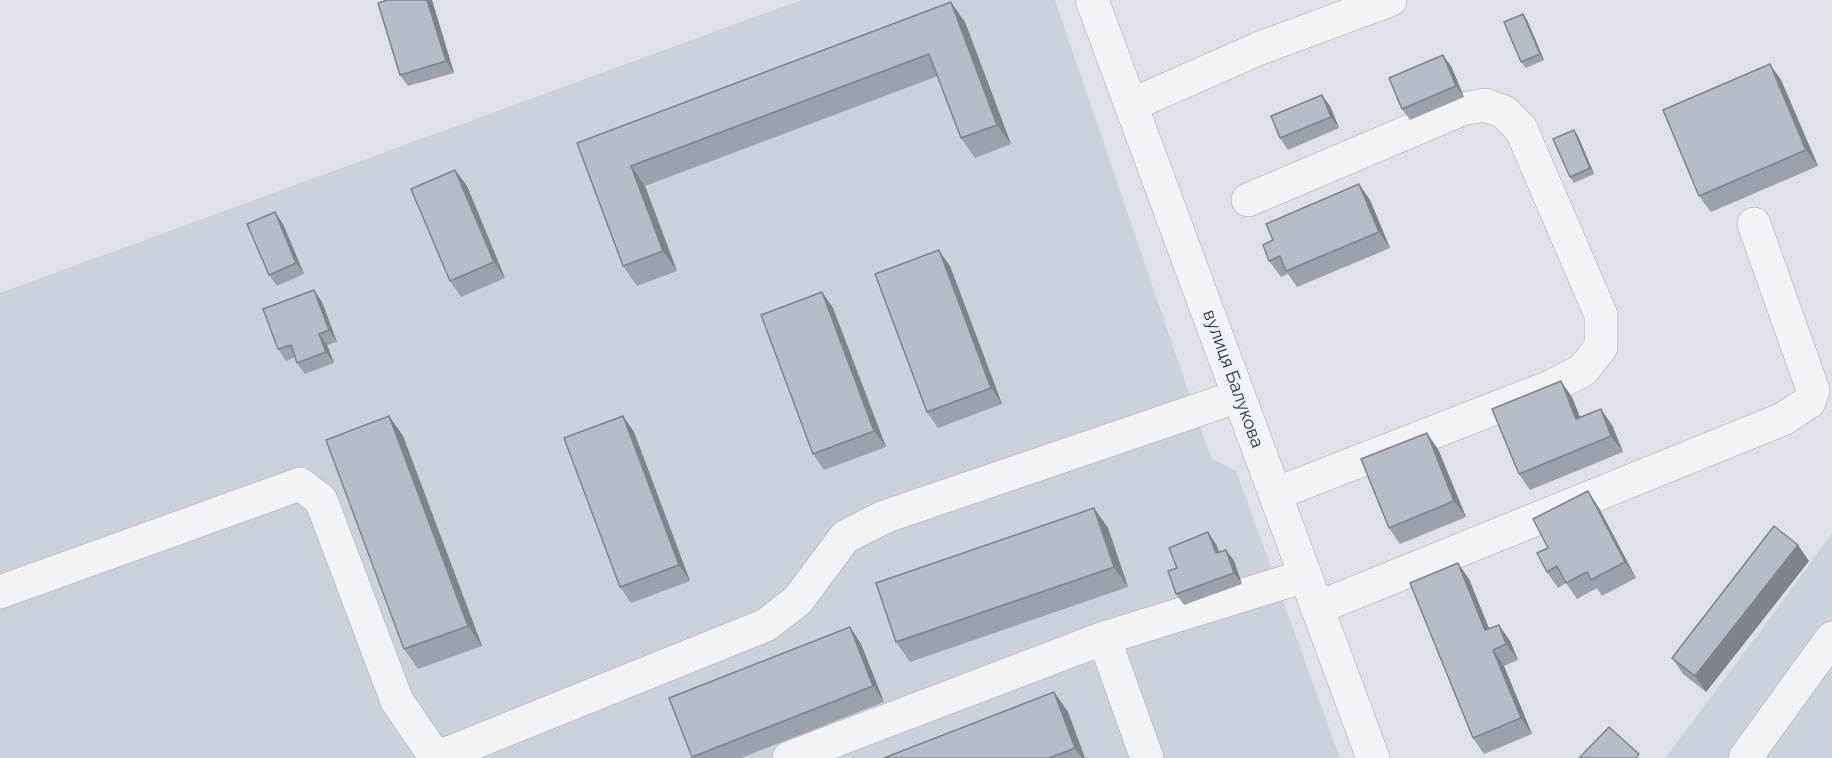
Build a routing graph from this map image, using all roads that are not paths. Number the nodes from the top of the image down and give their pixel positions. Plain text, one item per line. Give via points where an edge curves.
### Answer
1 (1092, 0) edge
2 (1390, 0) edge
3 (1131, 105) junction
4 (1248, 200) dead end
5 (1754, 224) dead end
6 (1239, 396) junction
7 (1275, 494) junction
8 (1305, 576) junction
9 (0, 592) edge
10 (1317, 608) junction
11 (1104, 638) junction
12 (1832, 638) edge
13 (789, 758) edge
14 (1147, 758) edge
15 (1373, 758) edge
16 (1745, 758) edge

1 - 3 street, вулиця Балукова
2 - 3 street via 1260,48
3 - 6 street, вулиця Балукова
4 - 7 street via 1462,109 1485,105 1504,112 1521,129 1601,315 1601,347 1583,370 1552,386
5 - 10 street via 1813,390 1809,402 1783,419
6 - 7 street, вулиця Балукова
6 - 9 street via 884,517 845,537 798,600 766,625 436,758 397,701 321,500 300,484
7 - 8 street, вулиця Балукова
8 - 10 street, вулиця Балукова
8 - 11 street
10 - 15 street, вулиця Балукова
11 - 13 street
11 - 14 street
12 - 16 street

